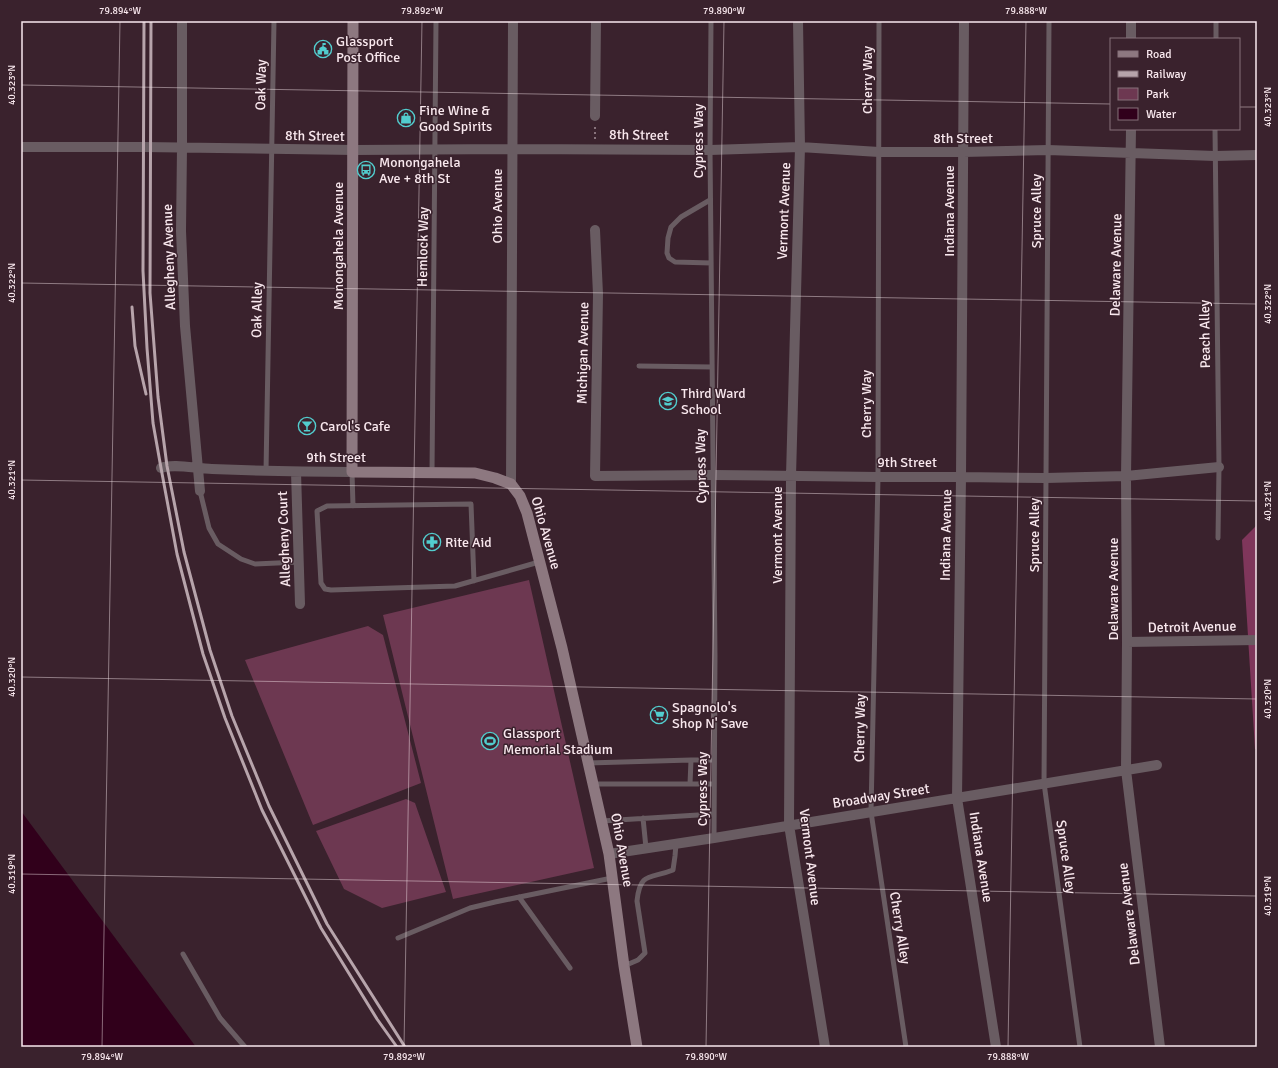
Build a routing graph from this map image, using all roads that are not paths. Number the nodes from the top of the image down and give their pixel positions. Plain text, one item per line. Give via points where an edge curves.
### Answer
1 (182, 21) edge
2 (274, 21) edge
3 (353, 21) edge
4 (436, 21) edge
5 (513, 21) edge
6 (596, 21) edge
7 (711, 21) edge
8 (798, 21) edge
9 (879, 21) edge
10 (964, 21) edge
11 (1048, 21) edge
12 (1131, 21) edge
13 (1216, 21) edge
14 (1131, 38) edge
15 (1216, 38) edge
16 (595, 116) road end
17 (1132, 130) edge
18 (1215, 130) edge
19 (21, 147) edge
20 (800, 147) junction
21 (182, 148) junction
22 (512, 148) junction
23 (273, 149) junction
24 (354, 150) junction
25 (436, 150) junction
26 (710, 150) junction
27 (1048, 150) junction
28 (879, 152) junction
29 (963, 152) junction
30 (1132, 153) junction
31 (1257, 155) edge
32 (1215, 156) junction
33 (710, 200) junction
34 (596, 230) dead end
35 (711, 263) junction
36 (639, 366) dead end
37 (712, 367) junction
38 (1219, 467) junction
39 (161, 468) dead end
40 (198, 469) junction
41 (266, 471) junction
42 (296, 472) junction
43 (352, 472) junction
44 (432, 474) junction
45 (713, 475) junction
46 (595, 476) joint
47 (791, 476) junction
48 (1126, 476) junction
49 (878, 477) junction
50 (961, 477) junction
51 (1046, 478) junction
52 (511, 484) junction
53 (200, 491) joint
54 (353, 506) junction
55 (1218, 538) dead end
56 (299, 562) junction
57 (539, 562) junction
58 (474, 581) junction
59 (300, 604) dead end
60 (1257, 640) edge
61 (1127, 642) junction
62 (691, 760) junction
63 (714, 760) junction
64 (588, 763) junction
65 (1157, 765) dead end
66 (1126, 770) junction
67 (593, 784) junction
68 (690, 784) junction
69 (714, 784) junction
70 (1044, 784) junction
71 (957, 798) junction
72 (870, 812) junction
73 (714, 814) junction
74 (643, 818) junction
75 (602, 821) junction
76 (789, 825) junction
77 (714, 838) junction
78 (676, 844) junction
79 (646, 848) junction
80 (609, 854) junction
81 (613, 878) junction
82 (519, 897) junction
83 (398, 938) dead end
84 (183, 954) dead end
85 (624, 966) junction
86 (570, 968) dead end
87 (245, 1047) edge
88 (637, 1047) edge
89 (825, 1047) edge
90 (906, 1047) edge
91 (996, 1047) edge
92 (1080, 1047) edge
93 (1160, 1047) edge

1 - 21 street, Allegheny Avenue
2 - 23 lane, Oak Way
3 - 24 main road, Monongahela Avenue
4 - 25 lane, Hemlock Way
5 - 22 street, Ohio Avenue
6 - 16 street
7 - 26 lane, Cypress Way
8 - 20 street, Vermont Avenue
9 - 28 lane, Cherry Way
10 - 29 street, Indiana Avenue
11 - 27 lane, Spruce Alley
12 - 14 street
13 - 15 lane
17 - 30 street, Delaware Avenue
18 - 32 lane, Peach Alley
19 - 21 street, 8th Street
20 - 26 street, 8th Street
20 - 28 street, 8th Street
20 - 47 street, Vermont Avenue
21 - 23 street, 8th Street
21 - 40 street, Allegheny Avenue via 181,230 185,319
22 - 25 street, 8th Street
22 - 26 street, 8th Street
22 - 52 street, Ohio Avenue
23 - 24 street, 8th Street
23 - 41 lane, Oak Alley
24 - 25 street, 8th Street
24 - 43 main road, Monongahela Avenue
25 - 44 lane, Hemlock Way
26 - 33 lane, Cypress Way
27 - 29 street, 8th Street
27 - 30 street, 8th Street
27 - 51 lane, Spruce Alley
28 - 29 street, 8th Street
28 - 49 lane, Cherry Way
29 - 50 street, Indiana Avenue
30 - 32 street, 8th Street
30 - 48 street, Delaware Avenue
31 - 32 street, 8th Street
32 - 38 lane, Peach Alley
33 - 35 lane, Cypress Way
33 - 35 lane via 671,227 667,253 675,262
34 - 46 street, Michigan Avenue via 598,294
35 - 37 lane, Cypress Way
36 - 37 lane
37 - 45 lane, Cypress Way
38 - 48 street, 9th Street
38 - 55 lane, Peach Alley
39 - 40 street, 9th Street via 167,466
40 - 41 street, 9th Street
40 - 53 street, Allegheny Avenue
41 - 42 street, 9th Street
42 - 43 street, 9th Street
42 - 56 street, Allegheny Court
43 - 44 main road, 9th Street
43 - 54 lane
44 - 52 main road, 9th Street via 474,473
45 - 46 street, 9th Street
45 - 47 street, 9th Street
45 - 63 lane, Cypress Way
47 - 49 street, 9th Street
47 - 76 street, Vermont Avenue
48 - 51 street, 9th Street
48 - 61 street, Delaware Avenue
49 - 50 street, 9th Street
49 - 72 lane, Cherry Way
50 - 51 street, 9th Street
50 - 71 street, Indiana Avenue
51 - 70 lane, Spruce Alley
52 - 57 main road, Ohio Avenue via 520,496
53 - 56 lane via 209,528 218,544 241,559 255,564
54 - 58 lane via 470,504
54 - 58 lane via 327,506 317,511 321,583 325,589 455,586
56 - 59 street, Allegheny Court
57 - 58 lane
57 - 64 main road, Ohio Avenue
60 - 61 street, Detroit Avenue
61 - 66 street, Delaware Avenue
62 - 63 lane
62 - 64 lane
62 - 68 lane
63 - 69 lane, Cypress Way
64 - 67 main road, Ohio Avenue
65 - 66 street, Broadway Street
66 - 70 street, Broadway Street
66 - 93 street, Delaware Avenue
67 - 68 lane
67 - 75 main road, Ohio Avenue
68 - 69 lane
69 - 73 lane, Cypress Way
70 - 71 street, Broadway Street
70 - 92 lane, Spruce Alley
71 - 72 street, Broadway Street
71 - 91 street, Indiana Avenue
72 - 76 street, Broadway Street
72 - 90 lane, Cherry Alley
73 - 74 lane
73 - 77 lane, Cypress Way
74 - 75 lane
74 - 79 lane
75 - 80 main road, Ohio Avenue
76 - 77 street, Broadway Street
76 - 89 street, Vermont Avenue
77 - 78 street, Broadway Street
78 - 79 street, Broadway Street
78 - 85 lane via 673,870 649,876 640,885 637,901 645,953 638,960
79 - 80 street, Broadway Street
80 - 81 main road, Ohio Avenue
81 - 82 lane
81 - 85 main road, Ohio Avenue
82 - 83 lane via 470,908
82 - 86 lane
84 - 87 lane via 220,1018
85 - 88 main road, Ohio Avenue

